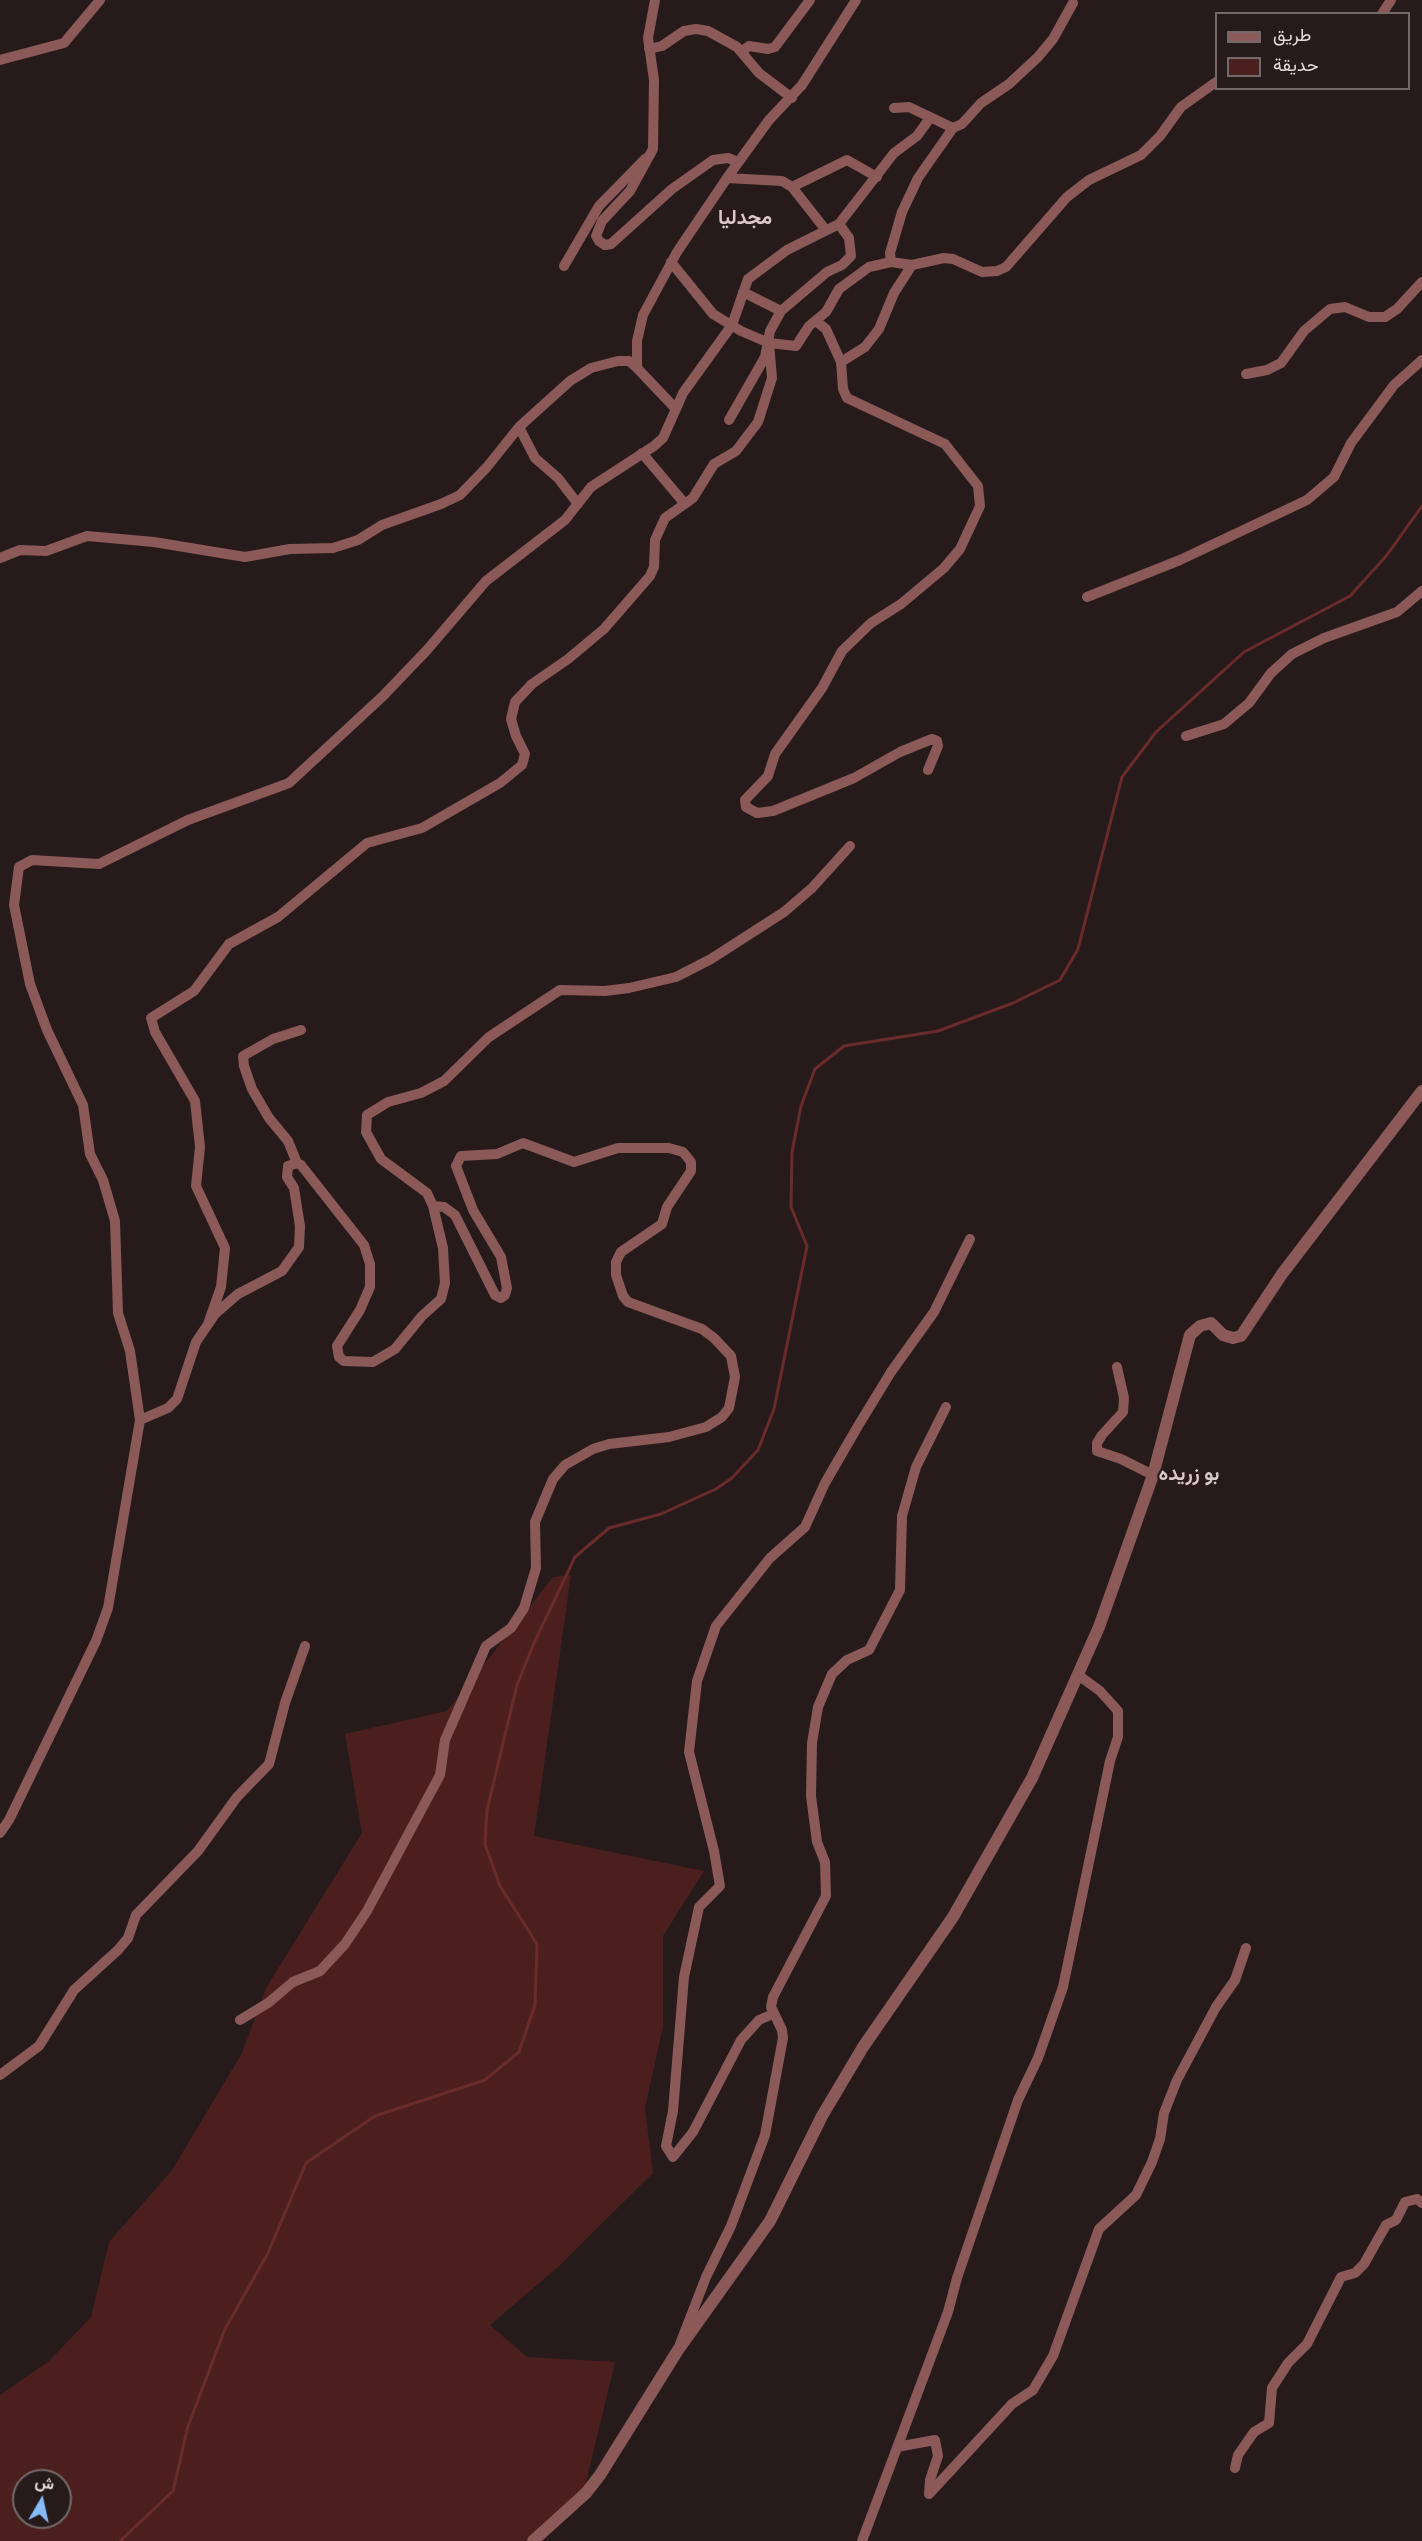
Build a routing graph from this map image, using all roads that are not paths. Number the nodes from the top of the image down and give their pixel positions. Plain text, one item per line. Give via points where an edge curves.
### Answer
1 (100, 0) edge
2 (655, 0) edge
3 (810, 0) edge
4 (856, 0) edge
5 (1073, 3) dead end
6 (649, 49) junction
7 (741, 52) junction
8 (0, 60) edge
9 (1215, 83) edge
10 (792, 98) junction
11 (894, 108) dead end
12 (930, 118) junction
13 (953, 128) junction
14 (651, 153) junction
15 (738, 162) junction
16 (877, 177) junction
17 (727, 178) junction
18 (792, 187) junction
19 (839, 224) junction
20 (825, 229) junction
21 (671, 262) junction
22 (891, 262) junction
23 (912, 265) junction
24 (564, 266) dead end
25 (1422, 282) edge
26 (743, 292) junction
27 (781, 311) junction
28 (817, 322) junction
29 (732, 325) junction
30 (769, 343) junction
31 (1422, 360) edge
32 (841, 362) junction
33 (637, 368) junction
34 (1246, 374) dead end
35 (676, 409) junction
36 (729, 420) dead end
37 (519, 427) junction
38 (642, 453) junction
39 (578, 504) junction
40 (685, 504) junction
41 (0, 558) edge
42 (1422, 591) edge
43 (1087, 597) dead end
44 (1186, 736) dead end
45 (928, 770) dead end
46 (850, 846) dead end
47 (301, 1030) dead end
48 (1422, 1091) edge
49 (297, 1163) junction
50 (433, 1206) junction
51 (970, 1239) dead end
52 (208, 1324) junction
53 (1117, 1367) dead end
54 (946, 1407) dead end
55 (140, 1420) junction
56 (1153, 1474) junction
57 (305, 1646) dead end
58 (1078, 1674) junction
59 (0, 1833) edge
60 (1246, 1948) dead end
61 (773, 2014) junction
62 (240, 2020) dead end
63 (0, 2075) edge
64 (1422, 2203) edge
65 (678, 2350) junction
66 (897, 2447) junction
67 (1235, 2468) dead end
68 (533, 2541) edge
69 (862, 2541) edge

1 - 8 street via 64,43
2 - 6 street
3 - 7 street via 775,47 748,46
4 - 10 street
5 - 13 street via 1038,57
6 - 7 street via 696,29 717,34
6 - 14 street via 655,113
7 - 10 street via 759,73
9 - 23 street via 1181,107 1141,155 1089,180 1068,197 1006,267 982,272 948,258
10 - 15 street via 769,120
11 - 12 street via 909,107
12 - 13 street
12 - 16 street via 916,136 894,153
13 - 22 street via 918,178 902,212
14 - 15 street via 630,191 599,227 597,236 605,244 611,244 672,189 713,160 728,158
14 - 24 street via 599,206
15 - 17 street
16 - 18 street via 847,160
16 - 19 street
17 - 18 street via 783,181
17 - 21 street
18 - 20 street
19 - 20 street
19 - 27 street via 849,238 851,256
20 - 26 street via 762,266 748,279
21 - 29 street via 713,314
21 - 33 street via 643,315 637,341
22 - 23 street
22 - 28 street via 869,267 846,282
23 - 32 street via 894,293 879,329 865,347
25 - 34 street via 1384,317 1369,317 1345,307 1330,309 1304,331 1281,363
26 - 27 street
26 - 29 street
27 - 30 street via 770,331
28 - 30 street via 809,326 796,346
28 - 32 street via 825,329
29 - 30 street
29 - 35 street via 683,393
30 - 36 street
30 - 40 street via 771,378 758,422 736,451 714,464
31 - 43 street via 1394,385 1351,443 1334,477 1307,500 1180,560
32 - 45 street via 847,398 945,444 978,486 980,506 960,549 944,568 871,623 842,651 822,688 775,754 768,776 745,800 746,807 757,813 773,812 932,739 938,746
33 - 35 street
33 - 37 street via 630,361 618,361 591,368 570,381
35 - 38 street via 663,438
37 - 39 street via 535,458 558,478
37 - 41 street via 460,495 333,548 245,557 87,536 46,550 20,550
38 - 39 street via 591,487
38 - 40 street
39 - 55 street via 545,538 486,581 383,696 289,783 188,820 99,864 32,860 19,867 14,905 30,984 83,1105 90,1154 103,1180 115,1221 118,1313 130,1351
40 - 52 street via 665,518 658,530 654,567 627,604 604,629 532,684 515,702 512,724 526,758 518,770 422,828 368,843 279,917 229,944 194,991 151,1018 155,1032 195,1101 200,1147 196,1186 225,1248 223,1281
42 - 44 street via 1397,612 1323,638 1292,654 1271,673 1249,703 1224,724
46 - 50 street via 784,912 711,959 676,976 629,988 560,990 489,1037 444,1081 421,1093 388,1102 367,1115 366,1132 381,1159 427,1193
47 - 49 street via 273,1039 243,1056 252,1089 288,1141
48 - 56 street via 1281,1274 1241,1336 1223,1335 1211,1323 1190,1335
49 - 50 street via 364,1245 370,1264 370,1287 337,1346 344,1361 373,1362 395,1349 441,1299 445,1283 443,1248
49 - 52 street via 288,1166 287,1171 299,1217 299,1247 282,1271 238,1294
50 - 62 street via 444,1207 455,1215 495,1295 501,1298 507,1288 501,1257 473,1210 456,1166 461,1156 496,1154 523,1143 574,1162 618,1148 669,1148 684,1152 691,1162 691,1171 667,1207 662,1224 621,1252 616,1275 628,1302 702,1329 731,1356 735,1377 729,1408 722,1417 690,1432 593,1449 565,1465 553,1479 534,1522 536,1568 524,1608 511,1628 486,1646 445,1740 440,1775 367,1911 345,1944 320,1971 292,1982
51 - 61 street via 934,1312 858,1426 805,1527 770,1558 716,1626 697,1681 688,1752 720,1886 699,1907 684,1977 673,2111 666,2146 673,2157 693,2132 741,2040 759,2020
52 - 55 street via 196,1342 177,1399 168,1408
53 - 56 street via 1123,1412 1102,1435 1097,1451
54 - 61 street via 915,1467 902,1516 900,1590 869,1650 847,1660 832,1674 818,1707 812,1743 811,1796 816,1842 825,1862 826,1896 773,1997
55 - 59 street via 108,1608 96,1641
56 - 58 street via 1099,1627
57 - 63 street via 269,1764 237,1797 198,1851 136,1915 123,1944 74,1990 39,2046
58 - 65 street via 1032,1779 953,1917 863,2047 822,2116 770,2222
58 - 66 street via 1118,1711 1118,1737 1073,1945 1063,1987 1038,2058 1018,2100 948,2312
60 - 66 street via 1235,1980 1177,2080 1152,2162 1136,2195 1099,2229 1053,2356 1033,2390 1012,2404 929,2494 938,2456 935,2440
61 - 65 street via 783,2038 765,2135
64 - 67 street via 1417,2199 1405,2202 1396,2220 1380,2234 1364,2264 1355,2273 1341,2277 1307,2344 1288,2363 1272,2388 1269,2423 1254,2432 1238,2455
65 - 68 street via 586,2493
66 - 69 street

